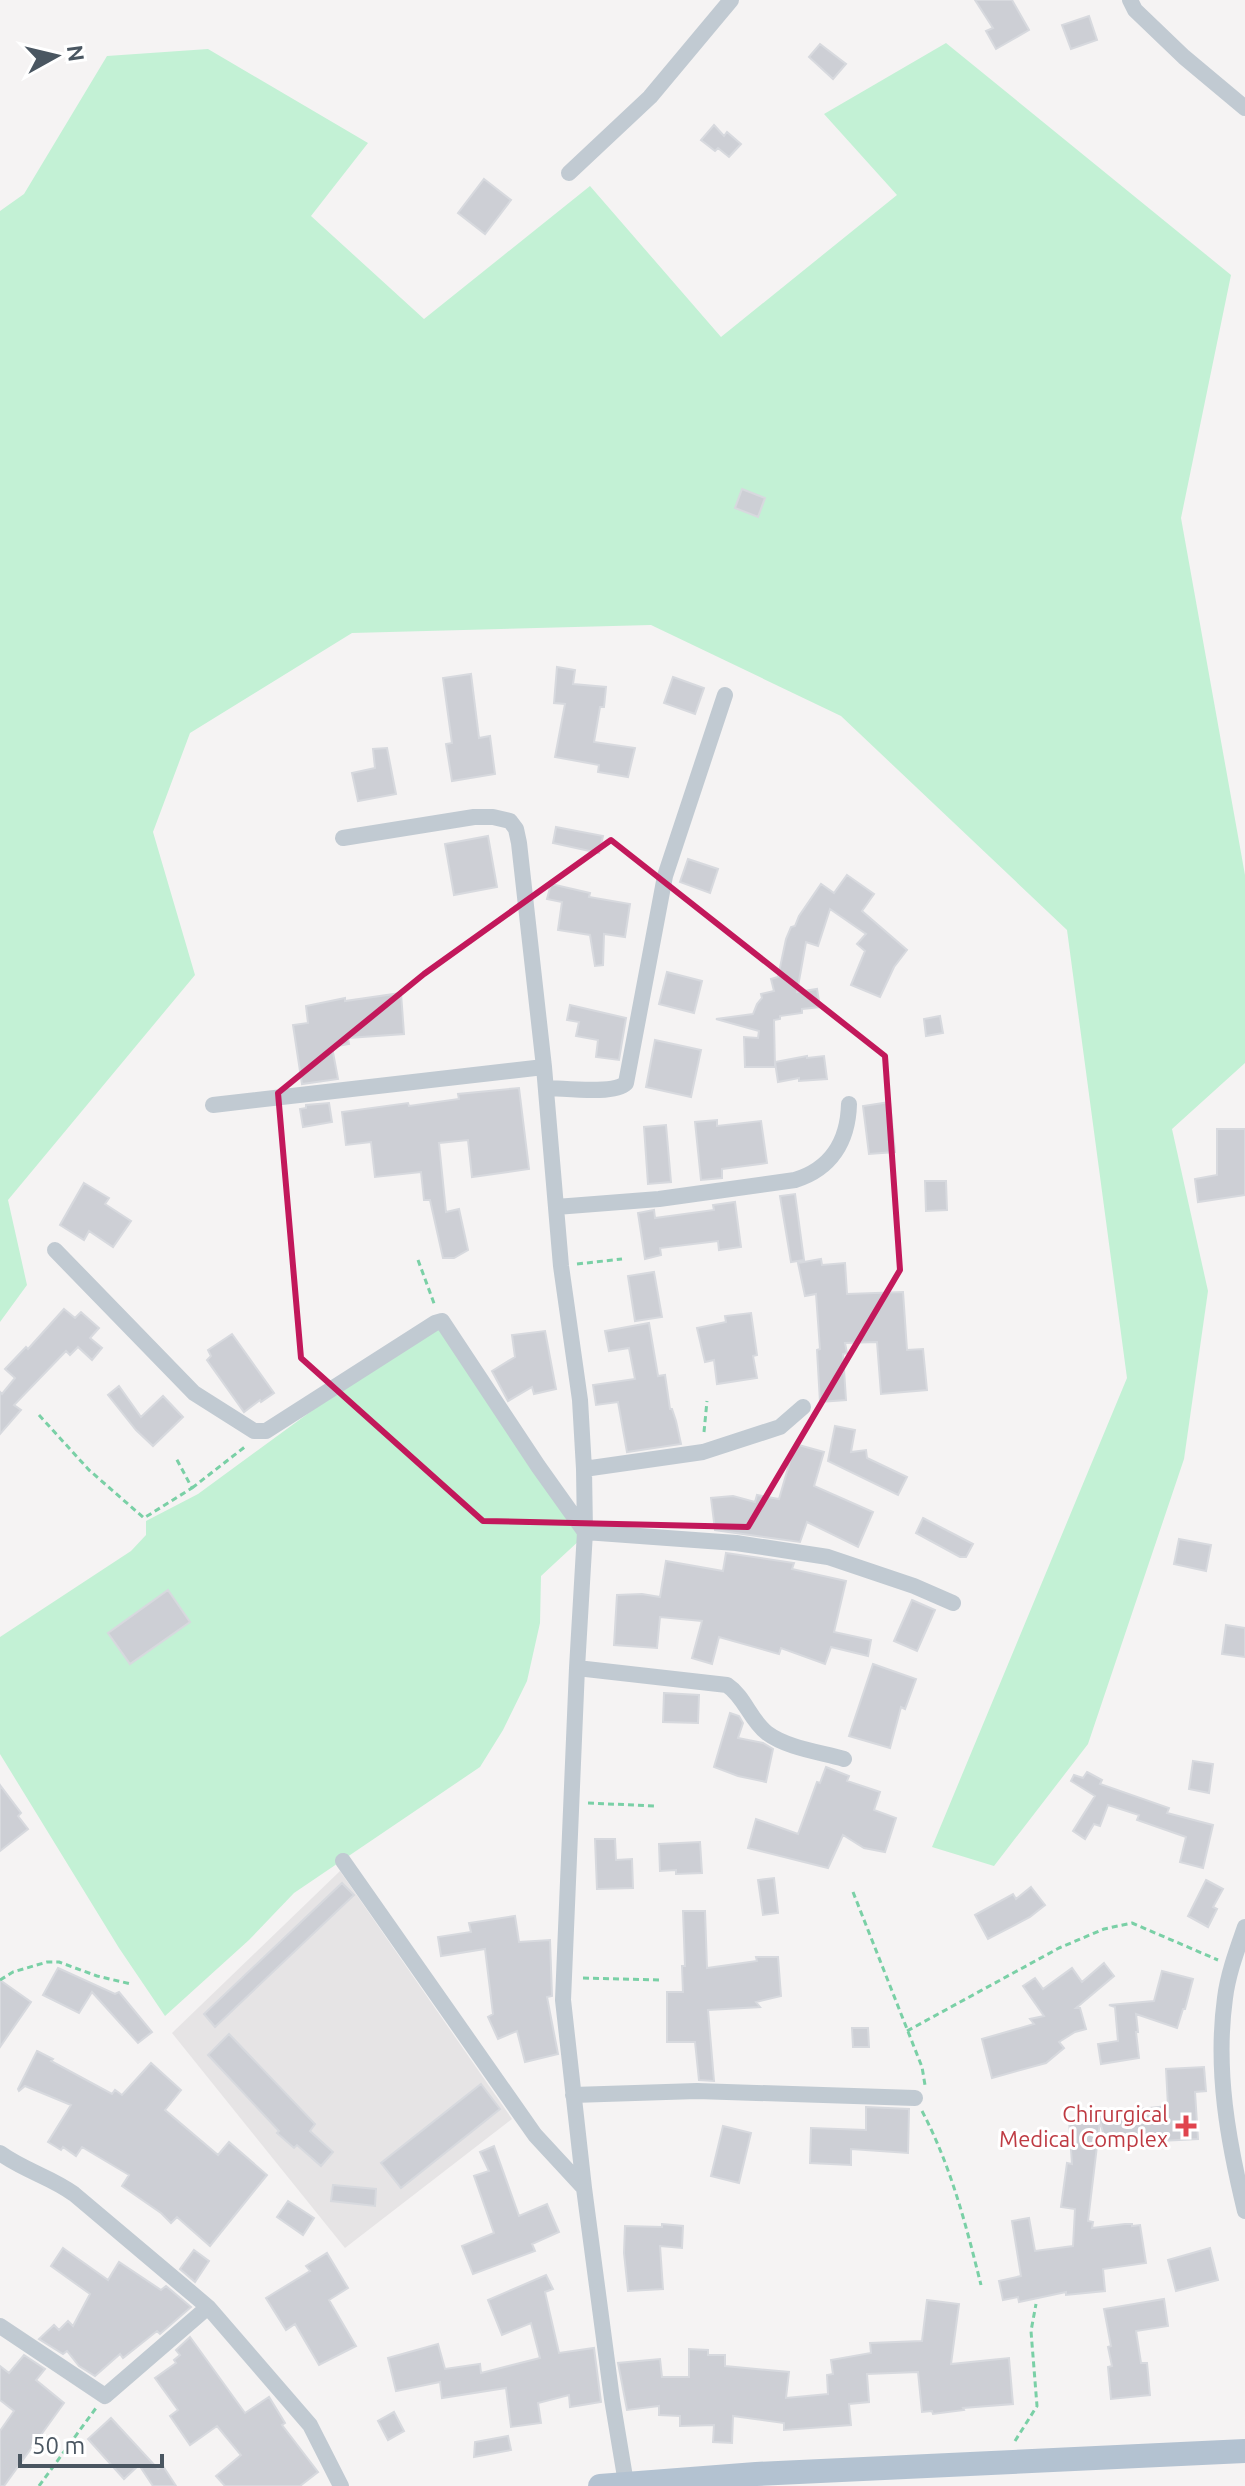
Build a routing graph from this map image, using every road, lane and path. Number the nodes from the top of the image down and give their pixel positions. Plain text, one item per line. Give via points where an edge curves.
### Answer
1 (731, 0) edge
2 (1130, 0) edge
3 (1245, 108) edge
4 (569, 173) dead end
5 (725, 695) dead end
6 (343, 838) dead end
7 (544, 1067) junction
8 (546, 1088) junction
9 (849, 1104) dead end
10 (213, 1105) dead end
11 (556, 1207) junction
12 (55, 1250) dead end
13 (622, 1259) dead end
14 (418, 1260) dead end
15 (561, 1266) junction
16 (440, 1321) junction
17 (707, 1401) dead end
18 (803, 1407) dead end
19 (39, 1415) dead end
20 (263, 1432) junction
21 (703, 1452) junction
22 (176, 1458) dead end
23 (584, 1469) junction
24 (192, 1488) junction
25 (585, 1532) junction
26 (953, 1603) dead end
27 (577, 1668) junction
28 (844, 1759) dead end
29 (573, 1802) junction
30 (655, 1806) dead end
31 (343, 1861) dead end
32 (853, 1892) dead end
33 (1245, 1927) edge
34 (1232, 1966) junction
35 (563, 1977) junction
36 (0, 1980) edge
37 (662, 1980) dead end
38 (131, 1984) dead end
39 (907, 2031) junction
40 (920, 2093) junction
41 (573, 2095) junction
42 (0, 2153) edge
43 (584, 2188) junction
44 (1245, 2211) edge
45 (981, 2285) dead end
46 (1036, 2304) dead end
47 (208, 2307) junction
48 (0, 2326) edge
49 (105, 2396) junction
50 (1245, 2451) edge
51 (1003, 2462) junction
52 (626, 2483) junction
53 (39, 2486) edge
54 (341, 2486) edge
55 (600, 2486) edge

1 - 4 street via 650,97
2 - 3 street via 1184,57
5 - 8 street via 665,876 626,1083 611,1090
6 - 7 street via 474,817 510,821 519,843
7 - 8 street
7 - 10 street
8 - 11 street
9 - 11 street via 842,1143 809,1176 659,1199
11 - 15 street
12 - 20 street via 194,1393
13 - 15 path
14 - 16 path
15 - 23 street
16 - 20 street
16 - 25 street
17 - 21 path
18 - 21 street via 780,1427
19 - 24 path via 89,1470 144,1518
20 - 24 path
21 - 23 street
22 - 24 path
23 - 25 street
25 - 26 street via 736,1543 828,1557
25 - 27 street
27 - 28 street via 727,1685 766,1733
27 - 29 street
29 - 30 path
29 - 35 street
31 - 43 street via 535,2135
32 - 39 path
33 - 34 street
34 - 39 path via 1125,1923 1059,1948
34 - 44 street via 1221,2072
35 - 37 path
35 - 41 street
36 - 38 path via 59,1962
39 - 40 path via 922,2067
40 - 41 street
40 - 45 path via 958,2197
41 - 43 street
42 - 47 street via 64,2186
43 - 52 street
46 - 51 path via 1031,2331 1037,2406
47 - 49 street
47 - 54 street via 310,2425
48 - 49 street
49 - 53 path
50 - 51 main road
51 - 52 main road
52 - 55 main road

